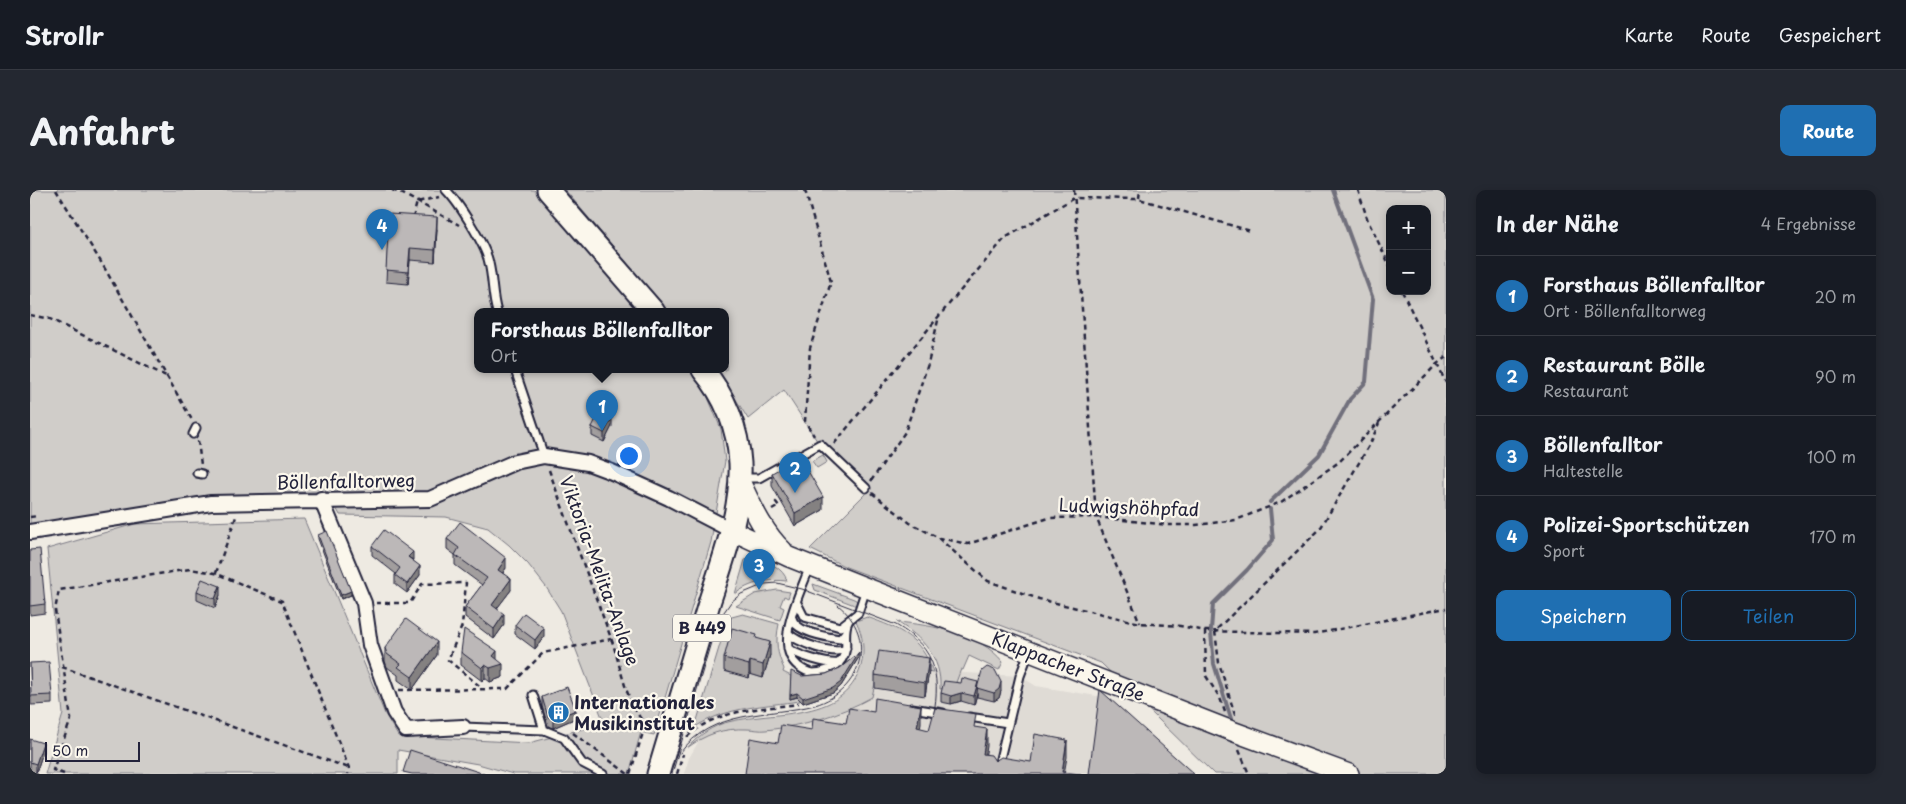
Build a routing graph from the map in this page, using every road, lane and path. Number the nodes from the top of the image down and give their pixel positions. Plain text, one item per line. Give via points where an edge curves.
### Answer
1 (56, 190) edge
2 (392, 190) edge
3 (548, 190) edge
4 (805, 190) edge
5 (1074, 190) edge
6 (1140, 190) edge
7 (1358, 190) edge
8 (448, 192) edge
9 (1074, 198) junction
10 (1139, 199) junction
11 (417, 202) junction
12 (412, 220) edge
13 (1250, 231) dead end
14 (476, 235) junction
15 (1386, 258) edge
16 (1404, 295) edge
17 (496, 308) edge
18 (651, 308) edge
19 (30, 315) edge
20 (938, 316) junction
21 (1446, 357) edge
22 (1437, 364) junction
23 (517, 373) edge
24 (705, 373) edge
25 (1446, 383) edge
26 (1379, 422) junction
27 (820, 444) junction
28 (828, 451) junction
29 (544, 456) junction
30 (739, 478) junction
31 (866, 488) junction
32 (321, 499) junction
33 (780, 499) edge
34 (240, 504) junction
35 (774, 510) dead end
36 (1096, 517) junction
37 (731, 530) junction
38 (30, 532) edge
39 (938, 537) junction
40 (789, 557) junction
41 (810, 566) junction
42 (216, 573) junction
43 (866, 588) junction
44 (364, 603) junction
45 (797, 603) junction
46 (1446, 608) edge
47 (792, 618) junction
48 (848, 622) junction
49 (1140, 623) junction
50 (1205, 631) junction
51 (1215, 631) junction
52 (788, 632) junction
53 (845, 633) junction
54 (611, 639) junction
55 (787, 647) junction
56 (846, 648) junction
57 (1029, 652) junction
58 (839, 663) junction
59 (62, 667) junction
60 (483, 689) junction
61 (387, 691) junction
62 (533, 695) dead end
63 (799, 704) dead end
64 (907, 707) edge
65 (952, 714) edge
66 (962, 716) edge
67 (646, 723) junction
68 (1008, 723) junction
69 (463, 727) joint
70 (544, 730) junction
71 (570, 730) dead end
72 (1236, 732) junction
73 (677, 734) junction
74 (349, 768) junction
75 (996, 773) edge
76 (64, 774) edge
77 (348, 774) edge
78 (603, 774) edge
79 (629, 774) edge
80 (658, 774) edge
81 (1249, 774) edge
82 (1349, 774) edge

1 - 19 path via 167,376 50,319
2 - 11 path
3 - 18 main road
4 - 27 path via 831,282 810,348 805,421
5 - 9 path
6 - 10 path
7 - 15 path via 1368,221
8 - 11 path
8 - 14 lane
9 - 10 path
9 - 20 path via 1005,238
9 - 36 path
10 - 13 path
11 - 12 path
11 - 14 path
14 - 17 lane via 490,262
16 - 22 path
20 - 28 path
20 - 31 path via 928,364 904,432
21 - 22 path, Ludwigshöhpfad
22 - 25 path
22 - 26 path, Ludwigshöhpfad
23 - 29 lane
24 - 30 main road, B 449 via 718,390 735,429
26 - 36 path, Ludwigshöhpfad via 1340,462 1281,502 1236,520 1168,525
26 - 51 path via 1370,444 1320,529
27 - 28 lane
27 - 30 lane via 759,478
28 - 31 lane
29 - 32 street, Böllenfalltorweg via 515,462 430,499
29 - 37 street, Böllenfalltorweg via 588,463 612,472
29 - 54 path, Viktoria-Melita-Anlage
30 - 37 main road, B 449
30 - 40 main road, Klappacher Straße via 768,534
31 - 39 path via 910,523
32 - 34 street, Böllenfalltorweg
32 - 44 street
33 - 35 path
34 - 38 street, Böllenfalltorweg via 211,503 155,510
34 - 42 path
36 - 39 path, Ludwigshöhpfad via 1049,518 968,544
36 - 49 path
37 - 40 main road, Klappacher Straße
37 - 73 main road, B 449
39 - 49 path via 988,580 1039,599
40 - 41 main road, Klappacher Straße
41 - 43 main road, Klappacher Straße
41 - 45 lane
42 - 59 path via 190,569 59,590 55,610
42 - 74 path via 282,601
43 - 48 lane via 858,613
43 - 57 main road, Klappacher Straße
44 - 60 path via 410,602 422,584 466,583 462,626 448,660
44 - 61 street via 370,645
45 - 47 lane
45 - 48 lane via 800,613 806,618 840,627
46 - 51 path via 1314,634
47 - 52 lane
47 - 53 lane via 800,628 840,639
48 - 53 lane
49 - 50 path
50 - 51 path
50 - 72 path via 1206,676
51 - 72 path via 1219,663 1230,696
52 - 55 lane
52 - 56 lane via 797,641 835,652
53 - 56 lane
54 - 60 path via 543,653 506,689
54 - 67 path, Viktoria-Melita-Anlage via 634,708
55 - 58 lane via 796,653
55 - 58 lane via 793,661 808,672 822,672
56 - 58 lane
57 - 68 lane
57 - 72 main road, Klappacher Straße
59 - 74 path
59 - 76 path via 71,719 53,770
60 - 61 path
61 - 69 street via 394,712 406,730
62 - 70 lane
63 - 73 path via 719,717
64 - 65 lane
66 - 68 lane
67 - 73 path
67 - 79 path
68 - 75 lane
69 - 70 lane
70 - 78 lane via 564,738 582,762
71 - 79 path
72 - 81 path
72 - 82 main road, Klappacher Straße
73 - 80 main road, B 449
74 - 77 path

